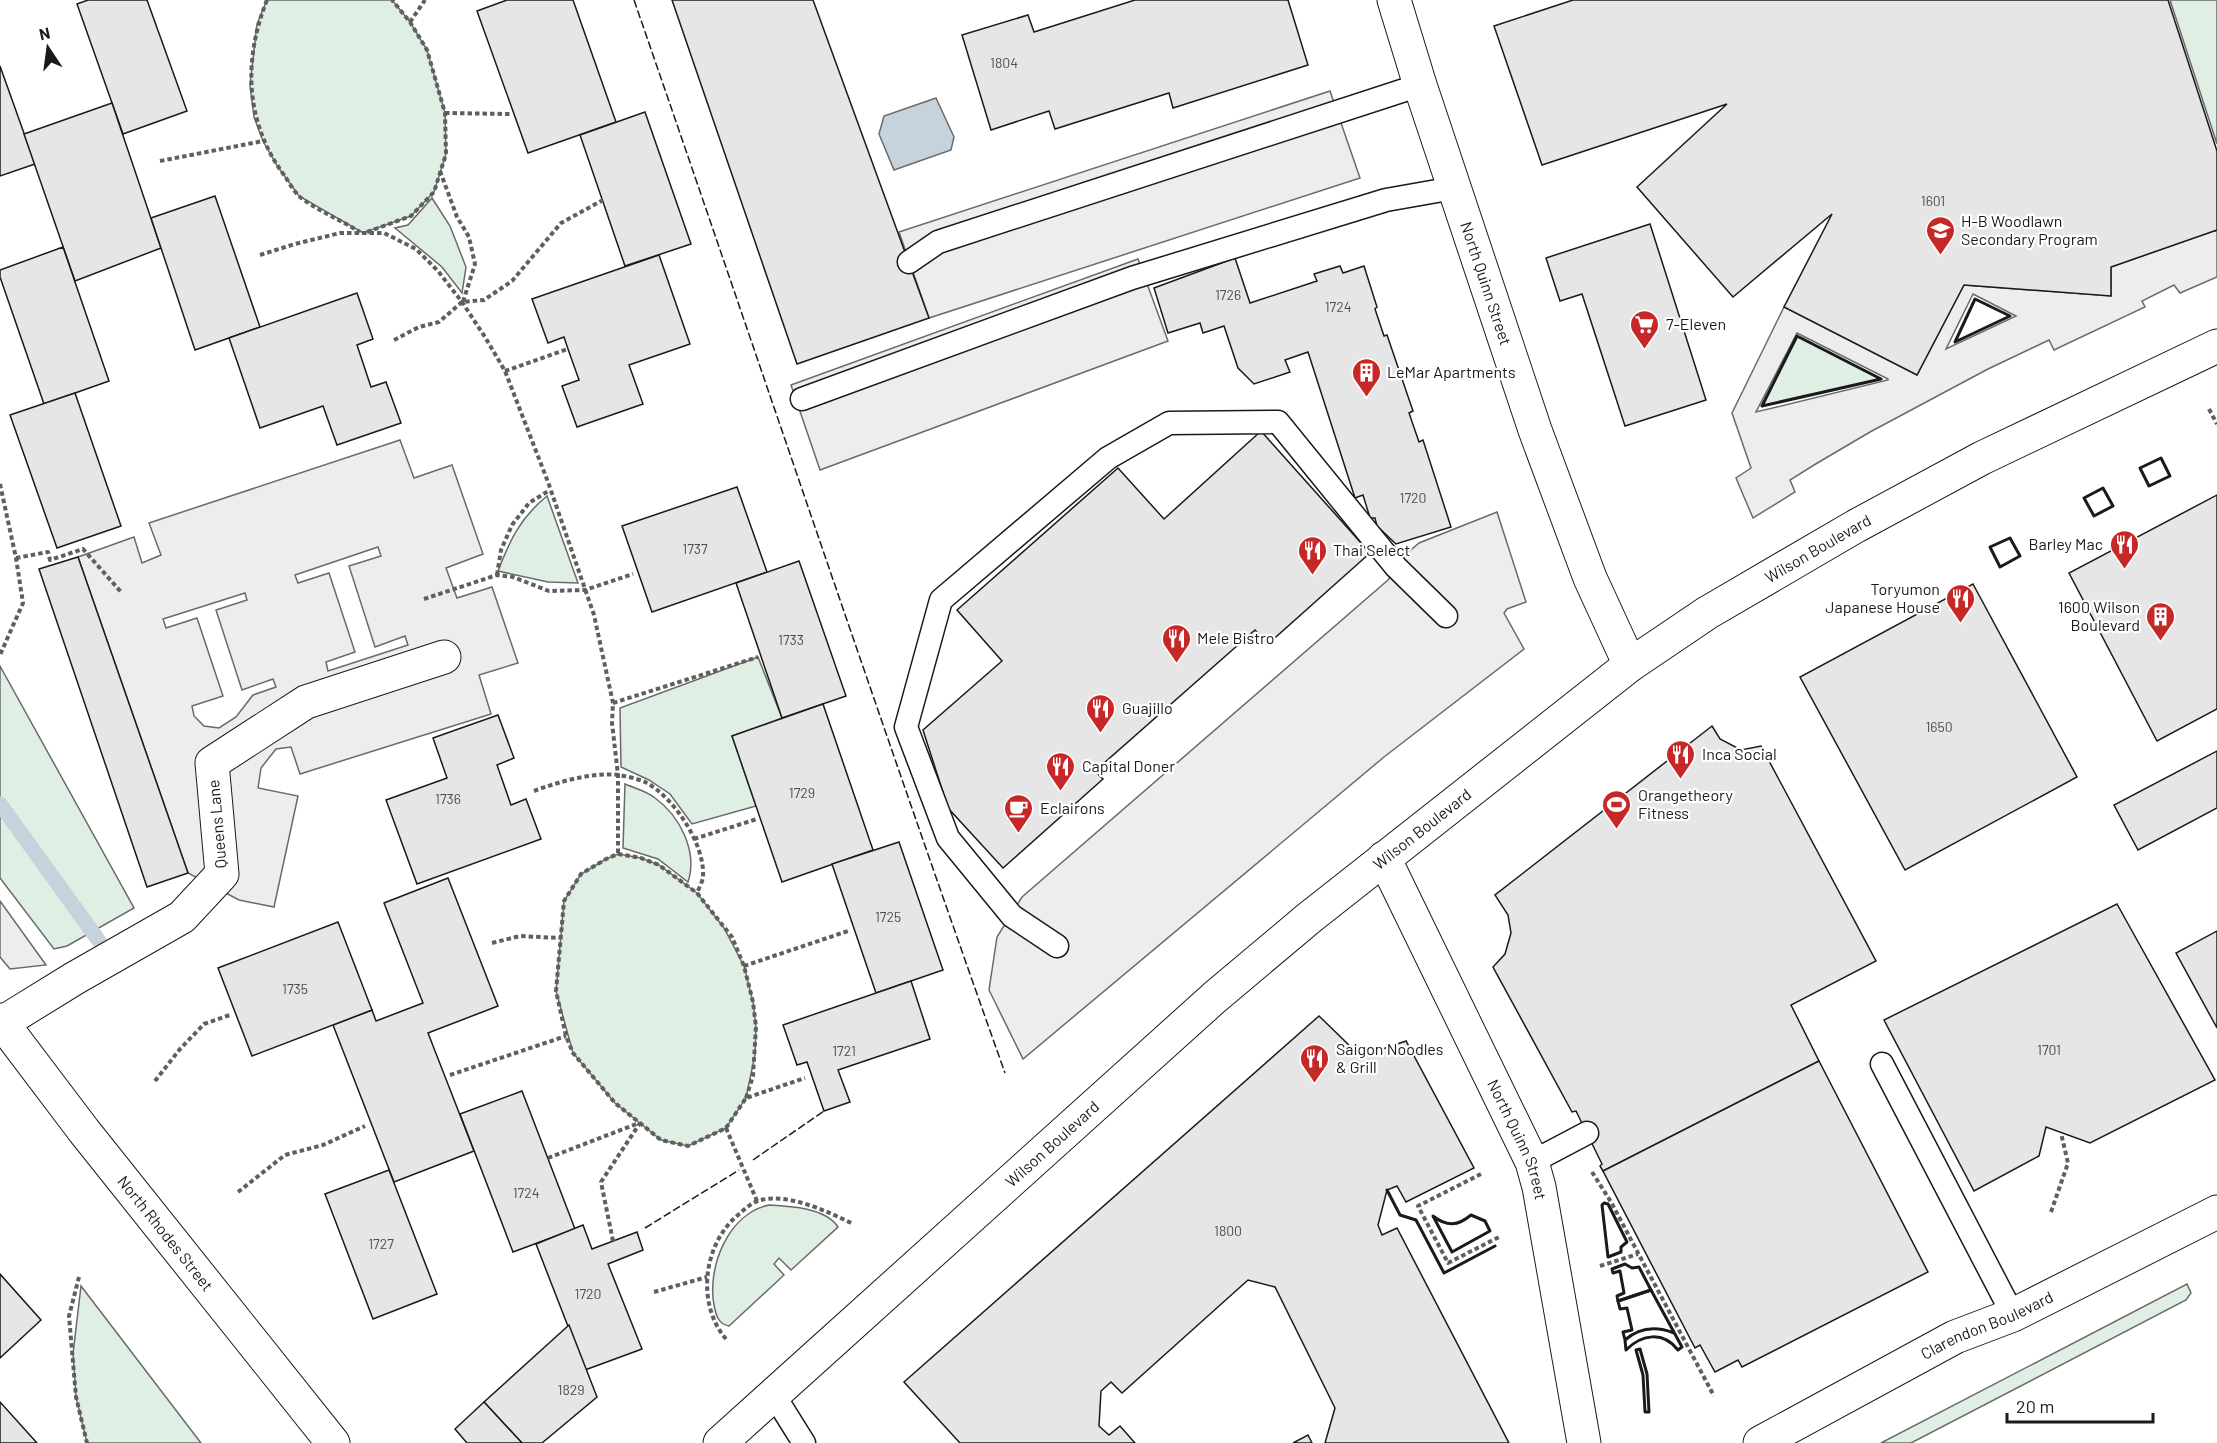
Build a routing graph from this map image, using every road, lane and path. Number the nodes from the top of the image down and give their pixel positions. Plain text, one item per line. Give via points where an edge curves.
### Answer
1 (267, 0) edge
2 (392, 0) edge
3 (425, 0) edge
4 (1394, 0) edge
5 (410, 22) junction
6 (1420, 85) junction
7 (445, 113) junction
8 (510, 114) dead end
9 (263, 141) junction
10 (160, 161) dead end
11 (440, 170) junction
12 (1454, 188) junction
13 (603, 200) dead end
14 (363, 233) junction
15 (260, 255) dead end
16 (909, 262) dead end
17 (462, 302) junction
18 (394, 340) dead end
19 (2217, 346) edge
20 (568, 349) dead end
21 (505, 371) junction
22 (802, 399) dead end
23 (2209, 409) dead end
24 (2217, 424) edge
25 (0, 484) edge
26 (550, 490) junction
27 (16, 558) junction
28 (633, 574) dead end
29 (496, 575) junction
30 (585, 590) junction
31 (121, 592) dead end
32 (424, 599) dead end
33 (1446, 616) dead end
34 (0, 655) edge
35 (444, 657) dead end
36 (758, 657) dead end
37 (1630, 665) junction
38 (613, 703) junction
39 (618, 775) junction
40 (534, 791) dead end
41 (757, 819) dead end
42 (694, 839) junction
43 (618, 854) junction
44 (1384, 858) junction
45 (697, 893) junction
46 (848, 930) dead end
47 (560, 938) junction
48 (492, 943) dead end
49 (1057, 945) dead end
50 (744, 966) junction
51 (230, 1015) dead end
52 (1, 1022) edge
53 (566, 1036) junction
54 (1882, 1064) dead end
55 (450, 1075) dead end
56 (805, 1078) dead end
57 (155, 1081) dead end
58 (746, 1098) junction
59 (640, 1123) junction
60 (365, 1126) dead end
61 (726, 1128) junction
62 (1587, 1133) dead end
63 (2061, 1133) dead end
64 (548, 1158) dead end
65 (1532, 1162) junction
66 (1587, 1165) dead end
67 (1481, 1174) dead end
68 (238, 1192) dead end
69 (757, 1201) junction
70 (2051, 1212) dead end
71 (2217, 1212) edge
72 (853, 1224) dead end
73 (1501, 1236) dead end
74 (613, 1241) dead end
75 (1638, 1254) junction
76 (1600, 1266) dead end
77 (79, 1277) dead end
78 (707, 1277) junction
79 (654, 1292) dead end
80 (2013, 1315) junction
81 (726, 1340) dead end
82 (774, 1395) junction
83 (1714, 1396) dead end
84 (87, 1443) edge
85 (333, 1443) edge
86 (720, 1443) edge
87 (804, 1443) edge
88 (1584, 1443) edge
89 (1760, 1443) edge

1 - 9 path via 257,24 250,85
2 - 5 path
3 - 5 path
4 - 6 street, North Quinn Street
5 - 7 path via 427,51
6 - 12 street, North Quinn Street
6 - 16 lane via 938,242
7 - 8 path
7 - 11 path via 446,154
9 - 10 path
9 - 14 path via 299,196
11 - 14 path via 434,192 411,216
11 - 17 path via 457,217 469,237 475,264
12 - 22 lane via 1386,200 1132,278
12 - 37 street, North Quinn Street via 1535,429 1590,578
13 - 17 path via 561,223 512,281 484,300
14 - 15 path via 340,233
14 - 17 path via 384,233 416,249
17 - 18 path via 440,322
17 - 21 path
19 - 37 street, Wilson Boulevard via 1982,458 1856,526 1707,613
20 - 21 path
21 - 26 path
23 - 24 path
25 - 27 path
26 - 29 path via 529,503 512,525
26 - 30 path
27 - 31 path via 48,552 50,560 83,549
27 - 34 path via 23,603
28 - 30 path
29 - 30 path via 549,591
29 - 32 path
30 - 38 path
33 - 49 lane via 1396,567 1278,422 1169,423 1107,458 941,600 906,727 948,838 1012,916
35 - 52 street, Queens Lane via 306,702 212,763 222,874 182,917
36 - 38 path
37 - 44 street, Wilson Boulevard
38 - 39 path
39 - 40 path via 580,778
39 - 42 path via 645,782 670,802
39 - 43 path
41 - 42 path
42 - 45 path via 703,877
43 - 45 path via 659,865
43 - 47 path via 581,874 564,901
44 - 65 street, North Quinn Street
44 - 82 street, Wilson Boulevard via 1215,997
45 - 50 path via 732,938
46 - 50 path
47 - 48 path via 520,936
47 - 53 path via 556,991
50 - 58 path via 756,1027 753,1076
51 - 57 path via 204,1024
52 - 85 street, North Rhodes Street
53 - 55 path
53 - 59 path via 588,1073
54 - 80 lane
56 - 58 path
58 - 61 path
59 - 61 path via 662,1140 688,1146
59 - 64 path
59 - 74 path via 601,1182
60 - 68 path via 323,1145 285,1155
61 - 69 path
62 - 65 lane
63 - 70 path via 2068,1163
65 - 88 street, North Quinn Street
66 - 75 path
67 - 73 path via 1418,1206 1448,1263
69 - 72 path via 783,1200 813,1206
69 - 78 path via 722,1232
71 - 80 street, Clarendon Boulevard
75 - 76 path
75 - 83 path
77 - 84 path via 69,1316 76,1397
78 - 79 path
78 - 81 path via 711,1314
80 - 89 street, Clarendon Boulevard via 1955,1337
82 - 86 street, Wilson Boulevard
82 - 87 lane

